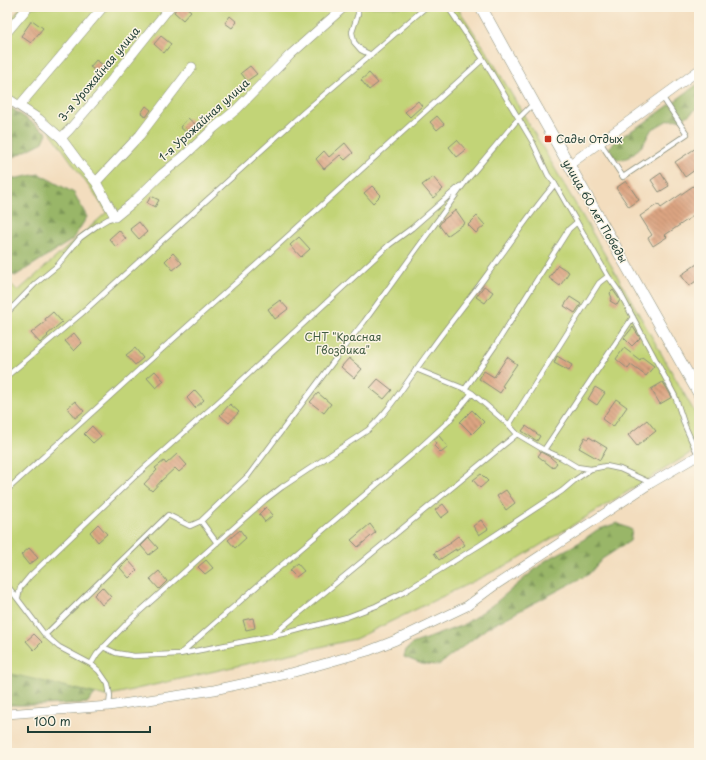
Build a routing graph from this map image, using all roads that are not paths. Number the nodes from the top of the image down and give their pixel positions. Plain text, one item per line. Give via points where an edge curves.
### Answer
1 (28, 7) edge
2 (103, 7) edge
3 (170, 7) edge
4 (344, 7) edge
5 (358, 7) edge
6 (426, 7) edge
7 (448, 7) edge
8 (482, 7) edge
9 (7, 32) edge
10 (371, 55) junction
11 (483, 59) junction
12 (192, 68) dead end
13 (699, 70) edge
14 (7, 98) edge
15 (663, 98) junction
16 (534, 103) junction
17 (19, 106) junction
18 (518, 118) junction
19 (61, 138) junction
20 (600, 142) junction
21 (569, 165) junction
22 (466, 181) junction
23 (96, 182) junction
24 (555, 184) junction
25 (115, 217) junction
26 (577, 222) junction
27 (608, 276) junction
28 (7, 313) edge
29 (633, 317) junction
30 (416, 369) junction
31 (7, 376) edge
32 (465, 389) junction
33 (472, 393) junction
34 (699, 394) edge
35 (509, 425) junction
36 (517, 434) junction
37 (544, 450) junction
38 (699, 455) edge
39 (591, 469) junction
40 (651, 483) junction
41 (7, 490) edge
42 (201, 521) junction
43 (217, 543) junction
44 (7, 585) edge
45 (18, 598) junction
46 (45, 635) junction
47 (273, 635) junction
48 (103, 647) junction
49 (180, 654) junction
50 (91, 664) junction
51 (109, 706) junction
52 (7, 714) edge

1 - 9 street
2 - 17 street
3 - 19 street, 3-я Урожайная улица via 102,92
4 - 25 street, 1-я Урожайная улица via 290,55 237,109
5 - 10 lane via 352,32 354,42 361,50
6 - 10 lane
7 - 11 lane
8 - 16 street, улица 60 лет Победы
10 - 31 lane via 81,314
11 - 18 lane
11 - 41 lane
12 - 23 street via 140,135
13 - 15 street
14 - 17 street
15 - 20 street
15 - 20 lane via 687,134 623,177
16 - 18 lane
16 - 21 street, улица 60 лет Победы
17 - 19 street
18 - 22 lane
18 - 24 lane
19 - 23 street
20 - 21 street
21 - 34 street, улица 60 лет Победы
22 - 42 lane via 248,476
22 - 45 lane via 389,245 133,478 30,576 20,588
23 - 25 street
24 - 26 lane
24 - 30 lane
25 - 28 lane via 80,238 57,266
26 - 27 lane
26 - 32 lane via 569,229
27 - 29 lane
27 - 35 lane via 599,283
29 - 37 lane
29 - 38 lane via 676,396 685,426
30 - 32 lane
30 - 43 lane via 396,398 368,430 282,487
32 - 33 lane
33 - 35 lane
33 - 49 lane via 448,422 414,453
35 - 36 lane
36 - 37 lane
36 - 47 lane
37 - 39 lane via 577,467
38 - 40 street
39 - 40 lane via 606,466 620,469
39 - 47 lane via 480,545 404,592 347,617
40 - 51 street via 467,606 396,640 368,651 291,673 214,690
42 - 43 lane
42 - 46 lane via 190,526 168,515
43 - 48 lane
44 - 45 lane
45 - 46 lane
46 - 50 lane
47 - 49 lane
48 - 49 lane via 116,653 134,656
48 - 50 lane
50 - 51 lane via 108,684
51 - 52 street

